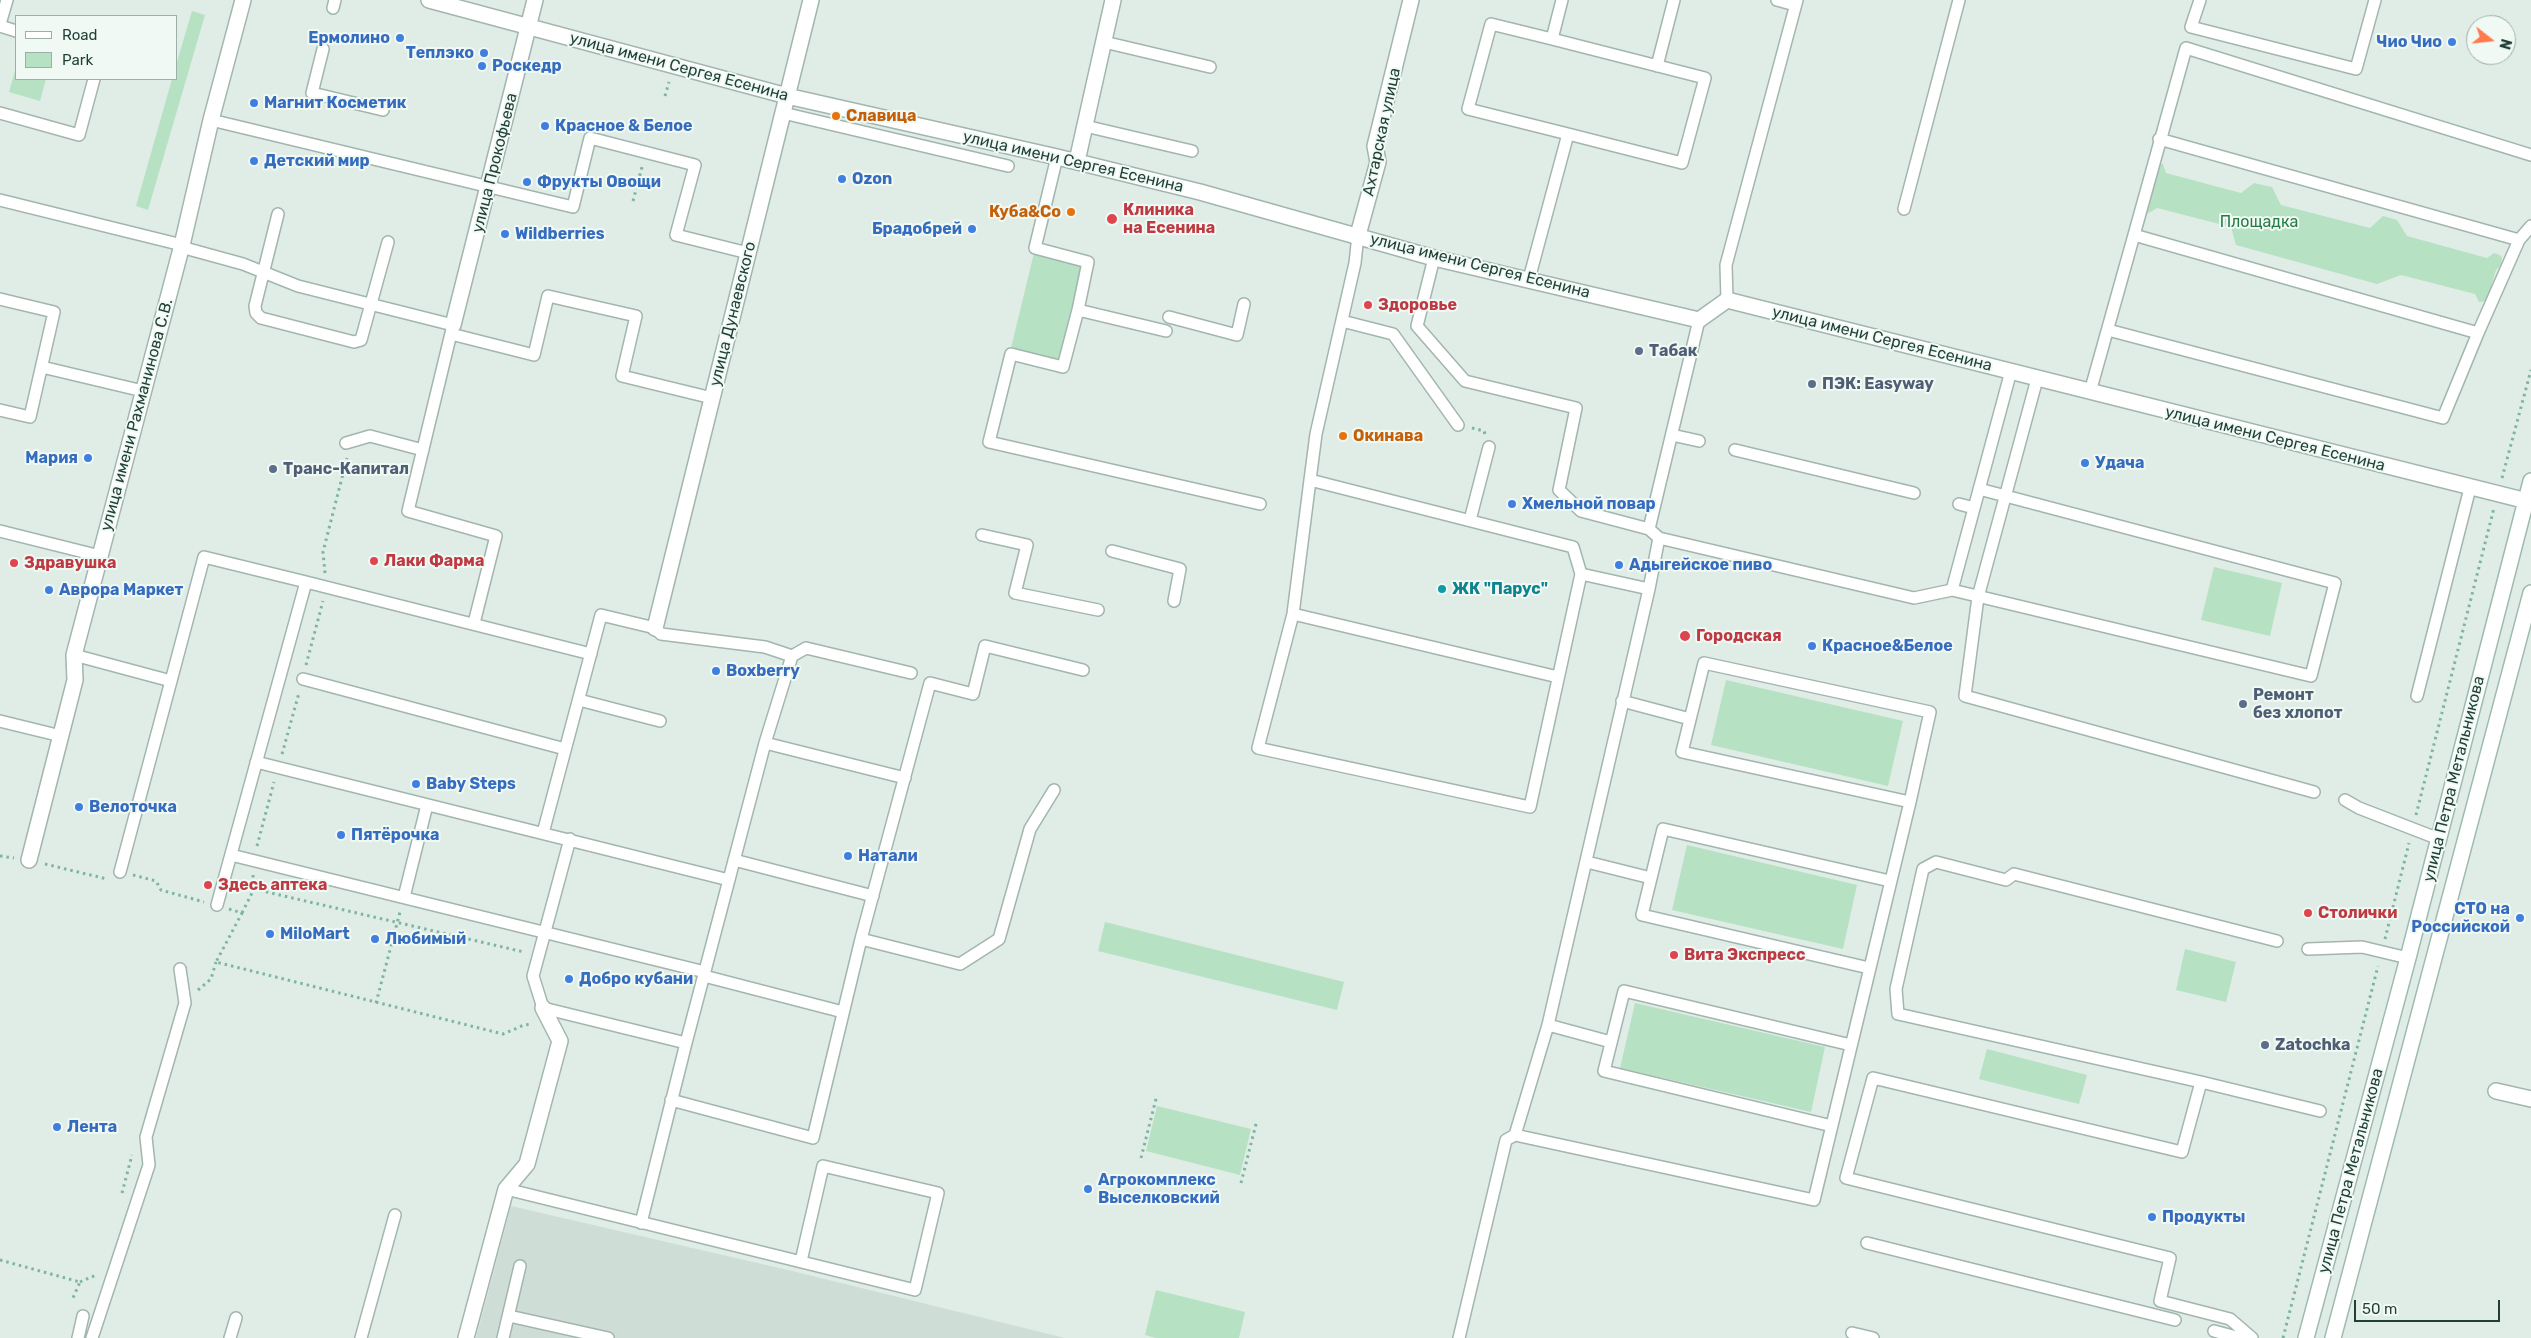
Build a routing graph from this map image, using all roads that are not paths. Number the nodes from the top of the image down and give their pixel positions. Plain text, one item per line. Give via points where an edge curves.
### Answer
1 (7, 0) edge
2 (243, 0) edge
3 (429, 0) edge
4 (535, 0) edge
5 (811, 0) edge
6 (1113, 0) edge
7 (1411, 0) edge
8 (1562, 0) edge
9 (1674, 0) edge
10 (1777, 0) edge
11 (1959, 0) edge
12 (2200, 0) edge
13 (2375, 0) edge
14 (1796, 2) edge
15 (0, 25) edge
16 (529, 27) junction
17 (15, 31) edge
18 (1552, 39) junction
19 (1104, 42) junction
20 (323, 49) dead end
21 (1657, 66) junction
22 (1210, 67) dead end
23 (94, 80) edge
24 (787, 96) junction
25 (383, 110) dead end
26 (0, 112) edge
27 (783, 113) junction
28 (211, 120) junction
29 (1085, 126) junction
30 (1568, 134) junction
31 (2159, 139) junction
32 (1192, 151) dead end
33 (2531, 155) edge
34 (1056, 156) junction
35 (1076, 161) junction
36 (1008, 166) dead end
37 (488, 186) junction
38 (0, 200) edge
39 (1904, 210) dead end
40 (278, 214) dead end
41 (2531, 226) edge
42 (1358, 235) junction
43 (2134, 235) junction
44 (2519, 240) junction
45 (388, 242) dead end
46 (181, 246) junction
47 (748, 253) junction
48 (1434, 258) junction
49 (264, 272) junction
50 (1529, 279) junction
51 (0, 299) edge
52 (1727, 300) junction
53 (372, 304) junction
54 (1244, 304) dead end
55 (1078, 310) junction
56 (1170, 318) dead end
57 (1698, 320) junction
58 (1342, 321) junction
59 (452, 330) junction
60 (2108, 330) junction
61 (1166, 331) dead end
62 (2478, 333) junction
63 (42, 367) junction
64 (2011, 372) junction
65 (2037, 379) junction
66 (143, 391) junction
67 (2090, 392) junction
68 (712, 398) junction
69 (0, 410) edge
70 (1458, 425) road end
71 (1672, 435) junction
72 (1699, 441) dead end
73 (346, 443) dead end
74 (1489, 447) road end
75 (423, 450) junction
76 (1735, 450) dead end
77 (1310, 480) junction
78 (2531, 481) edge
79 (1980, 488) junction
80 (2470, 488) junction
81 (1914, 493) dead end
82 (2005, 496) junction
83 (2528, 501) edge
84 (1260, 504) dead end
85 (1959, 504) dead end
86 (1974, 508) junction
87 (1470, 520) junction
88 (1649, 529) junction
89 (0, 531) edge
90 (982, 535) dead end
91 (1659, 538) junction
92 (1112, 551) dead end
93 (100, 556) junction
94 (1581, 574) junction
95 (306, 582) junction
96 (1649, 589) junction
97 (1952, 590) junction
98 (2531, 593) edge
99 (1978, 597) junction
100 (1174, 601) dead end
101 (1098, 610) dead end
102 (1293, 614) junction
103 (474, 623) junction
104 (655, 628) junction
105 (591, 654) junction
106 (74, 655) junction
107 (792, 656) junction
108 (1083, 670) dead end
109 (911, 673) dead end
110 (1558, 677) junction
111 (303, 679) dead end
112 (171, 681) junction
113 (2417, 696) dead end
114 (578, 700) junction
115 (1622, 701) junction
116 (1690, 719) junction
117 (0, 720) edge
118 (660, 721) dead end
119 (61, 736) junction
120 (765, 743) junction
121 (565, 749) junction
122 (256, 762) junction
123 (905, 778) junction
124 (1054, 790) dead end
125 (2314, 792) dead end
126 (2346, 800) dead end
127 (1910, 802) junction
128 (426, 805) junction
129 (543, 833) junction
130 (570, 839) junction
131 (2439, 839) junction
132 (231, 856) junction
133 (29, 860) dead end
134 (734, 860) junction
135 (1587, 862) junction
136 (120, 872) dead end
137 (1651, 878) junction
138 (729, 880) junction
139 (1890, 881) junction
140 (873, 896) junction
141 (404, 897) junction
142 (217, 905) road end
143 (545, 932) junction
144 (861, 939) junction
145 (2277, 941) dead end
146 (2308, 949) dead end
147 (2408, 958) junction
148 (1870, 968) junction
149 (180, 969) dead end
150 (705, 974) junction
151 (543, 1008) junction
152 (843, 1012) junction
153 (1548, 1025) junction
154 (1611, 1042) junction
155 (686, 1043) junction
156 (1851, 1045) junction
157 (2201, 1082) junction
158 (2496, 1091) dead end
159 (2531, 1099) edge
160 (671, 1100) junction
161 (2320, 1111) dead end
162 (1832, 1126) junction
163 (1514, 1135) junction
164 (506, 1189) junction
165 (396, 1215) dead end
166 (641, 1223) junction
167 (1867, 1243) dead end
168 (801, 1262) junction
169 (520, 1266) dead end
170 (84, 1316) dead end
171 (509, 1316) junction
172 (236, 1318) dead end
173 (2175, 1320) dead end
174 (2214, 1331) dead end
175 (1852, 1333) dead end
176 (78, 1338) edge
177 (92, 1338) edge
178 (230, 1338) edge
179 (361, 1338) edge
180 (466, 1338) edge
181 (504, 1338) edge
182 (608, 1338) edge
183 (1459, 1338) edge
184 (1873, 1338) edge
185 (2240, 1338) edge
186 (2252, 1338) edge
187 (2306, 1338) edge
188 (2333, 1338) edge

1 - 15 lane
2 - 28 street, улица имени Рахманинова С.В.
3 - 16 street, улица имени Сергея Есенина
4 - 16 street, улица Прокофьева
5 - 24 street, улица Дунаевского
6 - 19 street
7 - 42 street, Ахтарская улица via 1375,146 1378,162
8 - 18 lane
9 - 21 lane
10 - 14 lane
11 - 39 lane
12 - 13 lane via 2192,27 2356,68
14 - 52 lane via 1726,264
15 - 17 lane
16 - 24 street, улица имени Сергея Есенина
16 - 37 street, улица Прокофьева
18 - 21 lane
18 - 30 lane via 1490,24 1468,109
19 - 22 lane
19 - 29 street
20 - 25 lane via 312,93
21 - 30 lane via 1705,78 1682,163
23 - 26 lane via 79,135
24 - 27 street, улица Дунаевского
24 - 34 street, улица имени Сергея Есенина
27 - 36 lane
27 - 47 street, улица Дунаевского
28 - 37 lane
28 - 46 street, улица имени Рахманинова С.В.
29 - 32 lane
29 - 35 street
30 - 50 lane
31 - 33 lane via 2186,48
31 - 43 lane
31 - 44 lane
34 - 35 street, улица имени Сергея Есенина
34 - 55 lane via 1035,248 1088,262
35 - 42 street, улица имени Сергея Есенина
37 - 47 lane via 573,207 590,138 646,152 695,165 676,235
37 - 59 street, улица Прокофьева
38 - 46 lane
40 - 49 lane
41 - 44 lane
42 - 48 street, улица имени Сергея Есенина
42 - 58 lane via 1356,263
43 - 60 lane
43 - 62 lane
44 - 62 lane
45 - 53 lane
46 - 49 lane
46 - 66 street, улица имени Рахманинова С.В.
47 - 68 street, улица Дунаевского
48 - 50 street, улица имени Сергея Есенина
48 - 88 lane via 1417,326 1465,381 1576,408 1559,490 1581,511
49 - 53 lane via 290,284
49 - 53 lane via 255,306 261,318 356,342 363,337
50 - 57 street, улица имени Сергея Есенина
51 - 63 lane via 54,312
52 - 57 street
52 - 64 street, улица имени Сергея Есенина
53 - 59 lane
54 - 56 lane via 1236,335
55 - 61 lane
55 - 84 lane via 1063,367 1011,354 989,442
57 - 71 lane
58 - 70 lane via 1393,334
58 - 77 lane via 1316,434
59 - 68 lane via 534,355 548,296 636,316 622,376
59 - 75 lane
60 - 62 lane via 2442,418
60 - 67 lane
63 - 66 lane
63 - 69 lane via 30,417
64 - 65 street, улица имени Сергея Есенина
64 - 79 lane
65 - 67 street, улица имени Сергея Есенина
65 - 82 lane
66 - 93 street, улица имени Рахманинова С.В.
67 - 80 street, улица имени Сергея Есенина
68 - 104 street, улица Дунаевского
71 - 72 lane
71 - 88 lane
73 - 75 lane via 370,436
74 - 87 lane
75 - 103 lane via 408,511 496,536
76 - 81 lane
77 - 87 lane
77 - 102 lane
78 - 83 street, улица Петра Метальникова
79 - 82 lane
79 - 86 lane
80 - 83 street, улица имени Сергея Есенина
80 - 113 lane
82 - 99 lane
82 - 99 lane via 2335,583 2311,676
83 - 131 street, улица Петра Метальникова
85 - 86 lane
86 - 97 lane
87 - 94 lane via 1573,547
88 - 91 lane
89 - 93 lane
90 - 101 lane via 1027,545 1015,592
91 - 96 lane
91 - 97 lane via 1914,598
92 - 100 lane via 1180,569
93 - 106 street, улица имени Рахманинова С.В.
94 - 96 lane
94 - 110 lane
95 - 103 lane
95 - 112 lane via 204,557
95 - 122 lane
96 - 115 lane
97 - 99 lane
98 - 188 street, улица Петра Метальникова
99 - 125 lane via 1965,696
102 - 110 lane
102 - 110 lane via 1258,748 1530,807
103 - 105 lane
104 - 105 lane via 601,615
104 - 107 lane via 661,634 765,647
105 - 114 lane
106 - 112 lane
106 - 119 street, улица имени Рахманинова С.В. via 76,680
107 - 109 lane via 806,648
107 - 120 lane
108 - 123 lane via 985,646 972,694 930,683
111 - 121 lane
112 - 136 lane
114 - 118 lane
114 - 121 lane
115 - 116 lane
115 - 135 lane
116 - 127 lane via 1682,752
116 - 127 lane via 1704,663 1930,712
117 - 119 lane
119 - 133 street, улица имени Рахманинова С.В.
120 - 123 lane
120 - 134 lane
121 - 129 lane
122 - 128 lane
122 - 132 lane
123 - 140 lane
124 - 144 lane via 1030,829 999,940 960,964
126 - 131 lane
127 - 139 lane
128 - 129 lane
128 - 141 lane
129 - 130 lane
130 - 138 lane
130 - 143 lane
131 - 147 street, улица Петра Метальникова
132 - 141 lane
132 - 142 lane
134 - 138 lane
134 - 140 lane
135 - 137 lane
135 - 153 lane
137 - 139 lane via 1663,830
137 - 148 lane via 1642,915
138 - 150 lane
139 - 148 lane
140 - 144 lane
141 - 143 lane
143 - 150 lane
143 - 151 lane via 533,976
144 - 152 lane
145 - 157 lane via 2014,874 2006,880 1936,862 1923,869 1896,989 1898,1014
146 - 147 lane via 2362,948
147 - 187 street, улица Петра Метальникова
148 - 156 lane
149 - 177 lane via 185,1003 146,1137 149,1165
150 - 152 lane
150 - 155 lane
151 - 155 lane
151 - 164 street via 560,1041 527,1164
152 - 160 lane via 813,1138
153 - 154 lane
153 - 163 lane
154 - 156 lane via 1624,991
154 - 162 lane via 1604,1071
155 - 160 lane
156 - 162 lane
157 - 161 lane
157 - 186 lane via 2182,1152 1873,1078 1846,1178 2170,1258 2160,1301 2230,1319
158 - 159 street
160 - 166 lane
162 - 163 lane via 1814,1200
163 - 183 lane via 1506,1140
164 - 166 lane
164 - 180 street
165 - 179 lane
166 - 168 lane
167 - 173 lane
168 - 168 lane via 823,1166 938,1193 915,1290
169 - 171 lane
170 - 176 lane
171 - 181 lane
171 - 182 lane
172 - 178 lane
174 - 185 lane
175 - 184 lane

